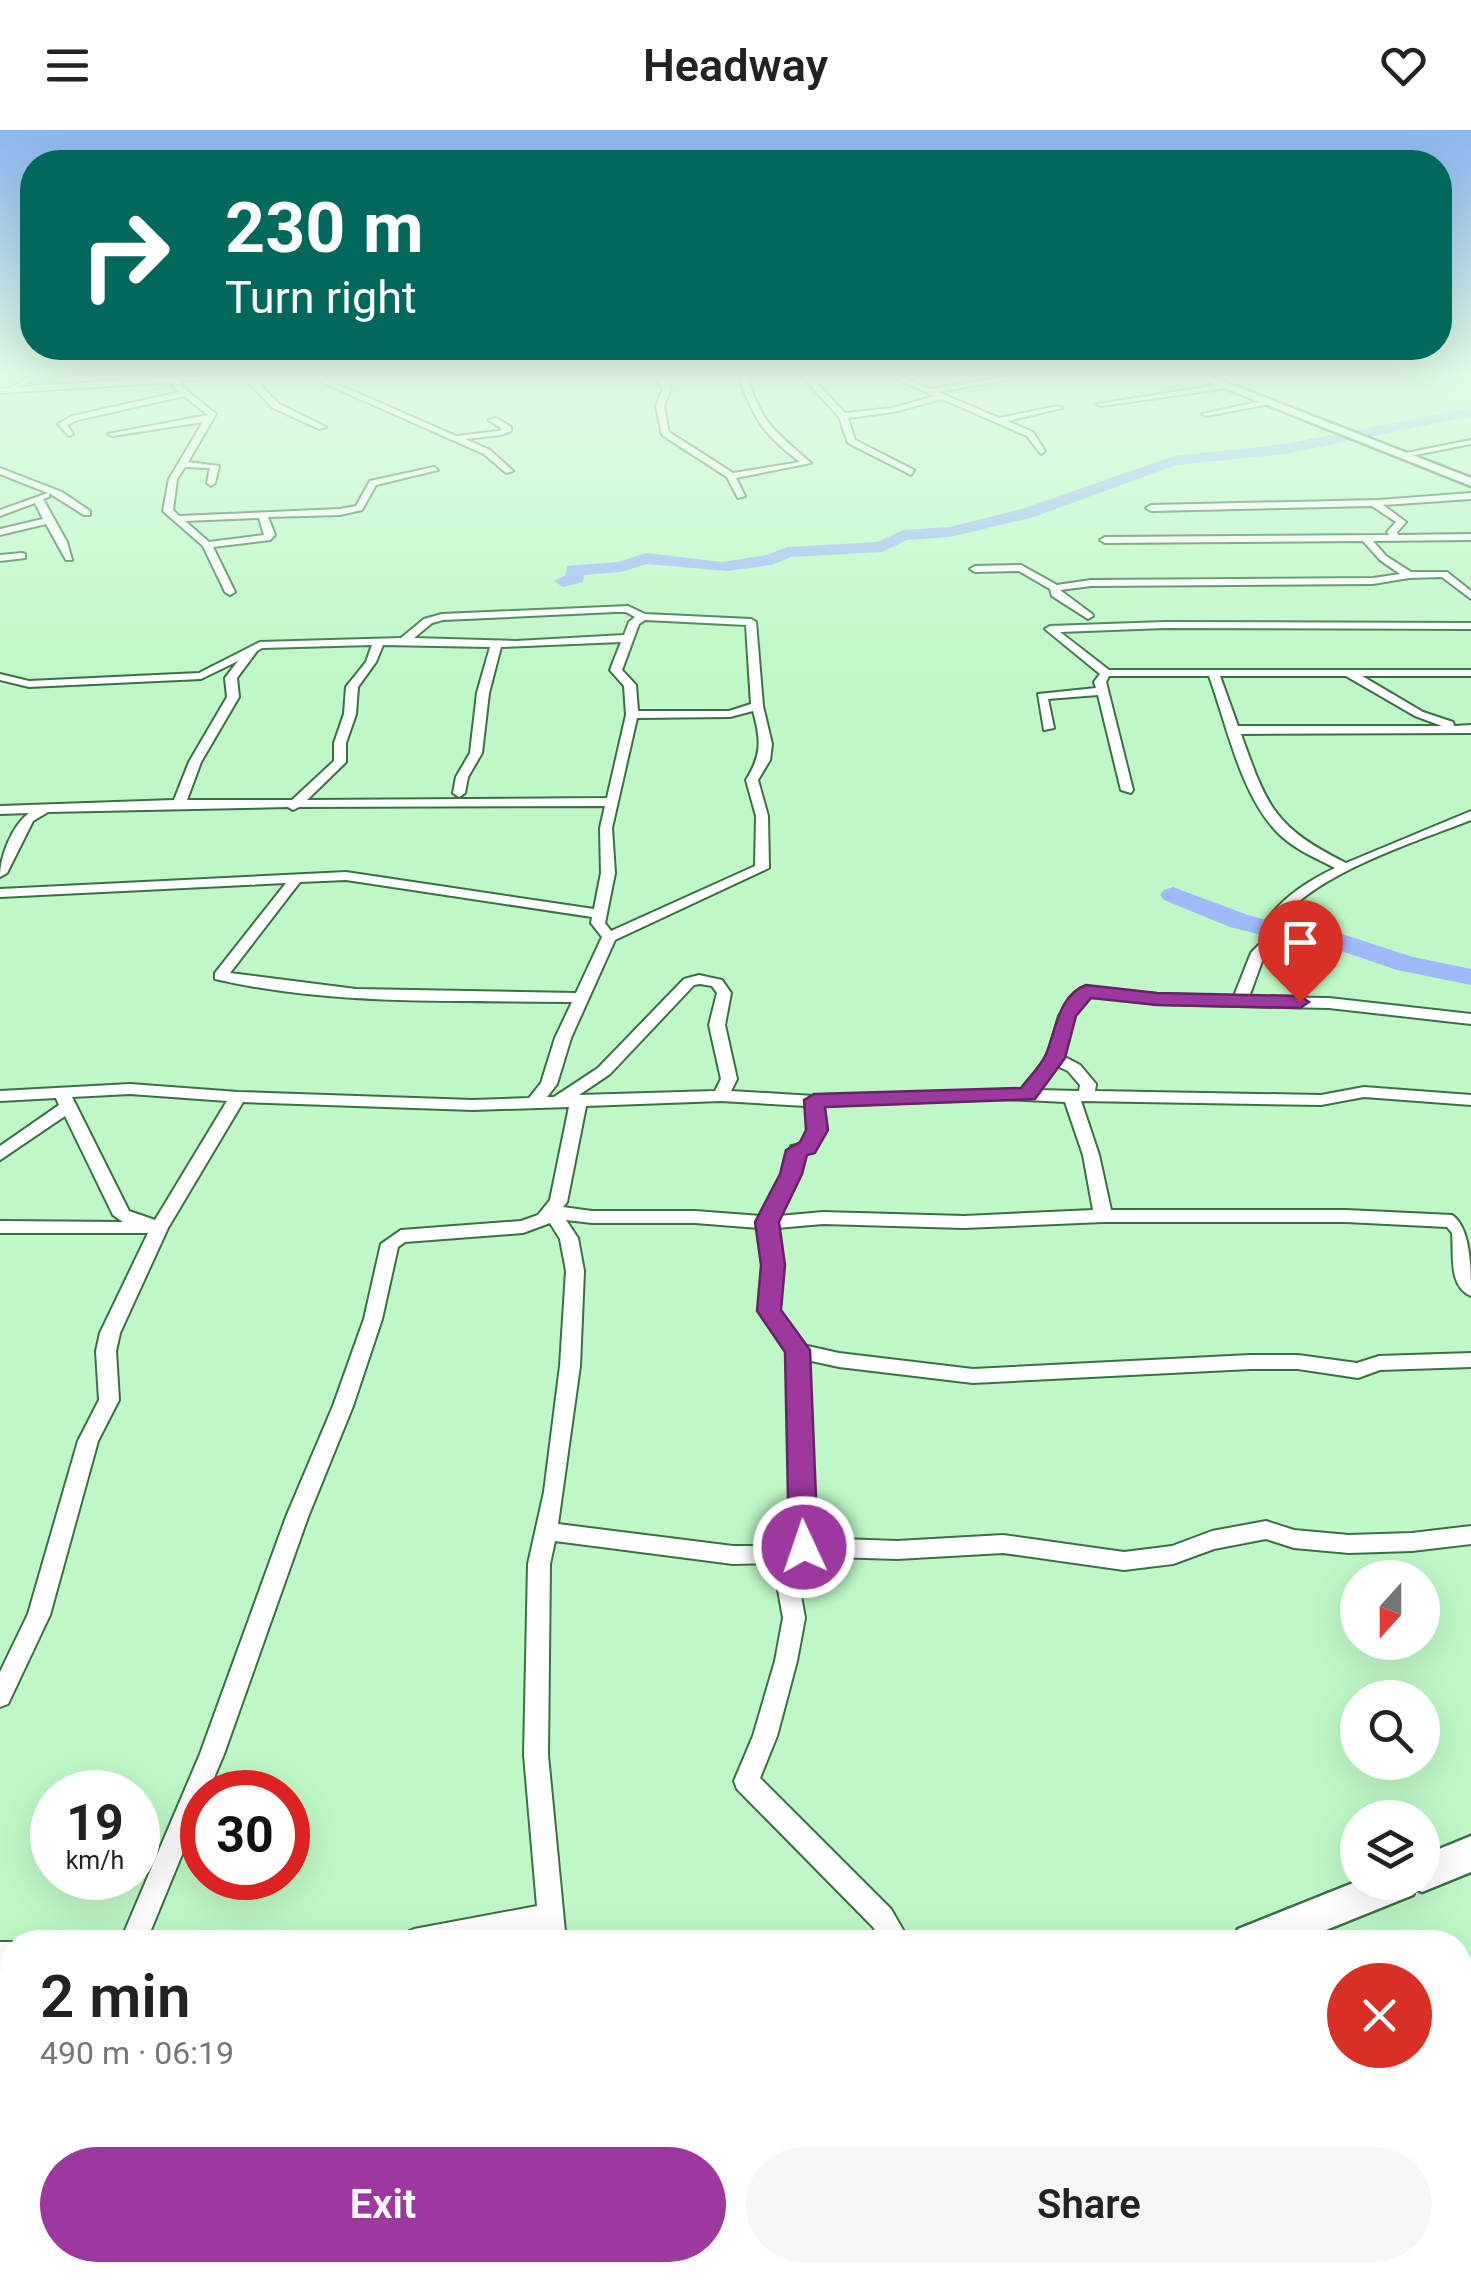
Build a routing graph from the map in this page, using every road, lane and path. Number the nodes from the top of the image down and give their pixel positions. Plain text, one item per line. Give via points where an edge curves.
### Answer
1 (6, 473) edge
2 (176, 473) edge
3 (213, 473) edge
4 (418, 473) edge
5 (728, 473) edge
6 (747, 473) edge
7 (732, 476) junction
8 (211, 483) dead end
9 (54, 492) junction
10 (741, 496) dead end
11 (1471, 496) edge
12 (38, 498) junction
13 (1374, 503) junction
14 (1151, 508) dead end
15 (86, 512) dead end
16 (0, 513) edge
17 (263, 516) junction
18 (181, 518) junction
19 (46, 521) junction
20 (0, 532) edge
21 (1471, 537) edge
22 (1396, 539) junction
23 (1105, 540) dead end
24 (1367, 540) junction
25 (207, 546) junction
26 (22, 556) dead end
27 (0, 558) edge
28 (70, 558) dead end
29 (975, 568) dead end
30 (1409, 575) junction
31 (1055, 588) junction
32 (230, 592) dead end
33 (1471, 596) edge
34 (1088, 616) dead end
35 (644, 617) junction
36 (1471, 626) edge
37 (629, 638) junction
38 (380, 641) junction
39 (404, 641) junction
40 (496, 644) junction
41 (254, 648) junction
42 (1106, 672) junction
43 (1213, 672) junction
44 (1345, 672) junction
45 (1471, 673) edge
46 (0, 677) edge
47 (1102, 691) junction
48 (757, 706) junction
49 (632, 715) junction
50 (1048, 728) dead end
51 (1467, 729) edge
52 (1236, 730) junction
53 (1127, 790) dead end
54 (460, 794) junction
55 (612, 802) junction
56 (179, 804) junction
57 (440, 804) junction
58 (479, 804) junction
59 (293, 806) junction
60 (7, 809) edge
61 (44, 810) junction
62 (1471, 815) edge
63 (28, 819) junction
64 (1344, 867) junction
65 (0, 873) edge
66 (296, 879) junction
67 (0, 894) edge
68 (599, 914) junction
69 (609, 937) junction
70 (582, 998) junction
71 (1240, 1000) junction
72 (1471, 1018) edge
73 (1055, 1058) junction
74 (1027, 1094) junction
75 (0, 1096) edge
76 (721, 1096) junction
77 (1079, 1097) junction
78 (238, 1098) junction
79 (65, 1100) junction
80 (560, 1100) junction
81 (579, 1100) junction
82 (814, 1100) junction
83 (1471, 1100) edge
84 (534, 1102) junction
85 (0, 1154) edge
86 (552, 1212) junction
87 (1103, 1216) junction
88 (1461, 1221) edge
89 (767, 1222) junction
90 (0, 1227) edge
91 (159, 1228) junction
92 (1471, 1289) edge
93 (798, 1350) junction
94 (1471, 1360) edge
95 (546, 1531) junction
96 (1471, 1535) edge
97 (798, 1549) junction
98 (0, 1696) edge
99 (1471, 1854) edge
100 (1440, 1867) edge
101 (1355, 1900) edge
102 (138, 1930) edge
103 (551, 1930) edge
104 (889, 1930) edge
105 (1280, 1930) edge

1 - 9 street
2 - 18 street via 168,510
3 - 8 street
4 - 17 street via 373,483 359,508
5 - 7 street
6 - 7 street
7 - 10 street
9 - 12 street
9 - 15 street
11 - 13 street
12 - 16 street
12 - 19 street
13 - 14 street
13 - 22 street via 1402,525 1392,532
17 - 18 street
17 - 25 street via 267,538
18 - 25 street
19 - 20 street
19 - 28 street
21 - 22 street
22 - 24 street
23 - 24 street
24 - 30 street
25 - 32 street
26 - 27 street
29 - 31 street via 1021,568
30 - 31 street
30 - 33 street via 1444,574
31 - 34 street
35 - 37 street via 634,622
35 - 39 street via 628,609 442,617
35 - 48 street via 751,622
36 - 42 street via 1050,629
37 - 40 street
37 - 49 street via 616,670 630,685
38 - 39 street
38 - 41 street
38 - 59 street via 352,687 340,762
39 - 40 street
40 - 54 street via 476,753
41 - 46 street via 200,676 29,684
41 - 56 street via 231,678 233,697
42 - 43 street
42 - 47 street
43 - 44 street
43 - 52 street
44 - 45 street
44 - 51 street via 1419,714
47 - 50 street via 1042,696
47 - 53 street
48 - 49 street via 730,714
48 - 69 street via 769,747 752,780 762,816 762,868
49 - 55 street
51 - 52 street
52 - 64 street via 1277,824
54 - 57 street
54 - 58 street
55 - 58 street
55 - 68 street
56 - 59 street
56 - 61 street
57 - 58 street
57 - 59 street
60 - 61 street
60 - 63 street
61 - 63 street
62 - 64 street
63 - 65 street
64 - 71 street via 1286,903 1254,956
66 - 67 street
66 - 68 street via 346,876
66 - 70 street via 220,976 362,997
68 - 69 street
69 - 70 street
70 - 84 street via 549,1084
71 - 72 street
71 - 73 street via 1086,991 1067,1016
73 - 74 street
73 - 77 street via 1088,1084
74 - 77 street
74 - 82 street
75 - 79 street
76 - 80 street via 729,1080 717,1025 724,993 699,979 688,982 604,1071
76 - 81 street
76 - 82 street
77 - 83 street via 1321,1100 1364,1092
77 - 87 street
78 - 79 street via 130,1089
78 - 84 street
78 - 91 street
79 - 85 street
79 - 91 street via 122,1215
80 - 81 street
80 - 84 street
81 - 86 street
82 - 89 street via 817,1130 808,1148 797,1150
86 - 89 street
86 - 95 street via 569,1238 575,1271 570,1366
86 - 102 street via 523,1228 424,1233 390,1244 342,1406 212,1754
87 - 88 street
87 - 89 street
88 - 92 street via 1465,1284
89 - 93 street via 773,1265 769,1311
90 - 91 street
91 - 98 street via 110,1334 109,1400 88,1441 38,1615
93 - 94 street via 973,1376 1250,1362 1358,1371 1380,1363
93 - 97 street
95 - 97 street via 734,1557
95 - 103 street via 539,1564 536,1755
96 - 97 street via 1349,1544 1266,1530 1124,1561 1004,1544
97 - 104 street via 788,1584 794,1618 788,1646 766,1736 746,1780
99 - 100 street
101 - 105 street

